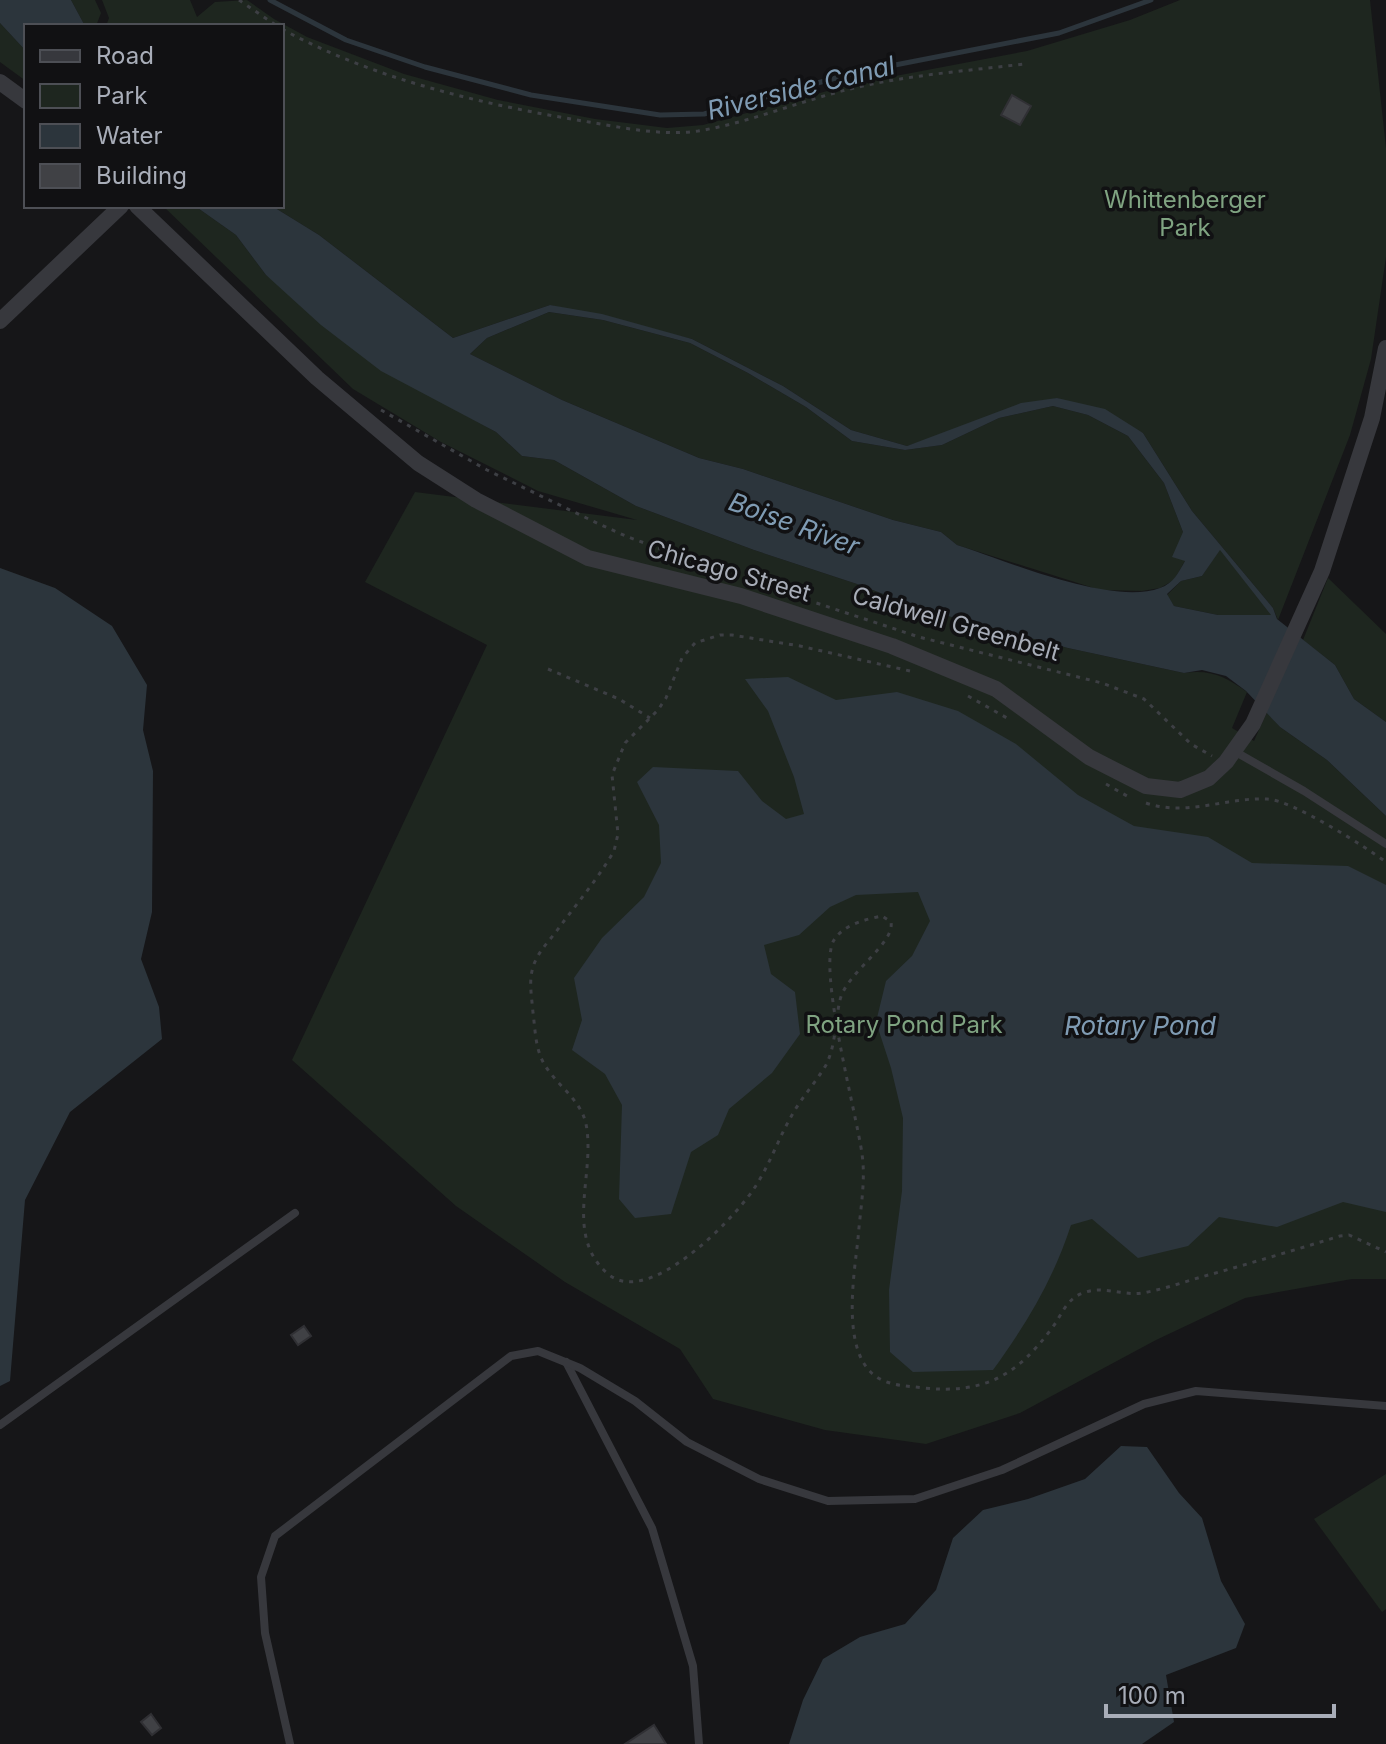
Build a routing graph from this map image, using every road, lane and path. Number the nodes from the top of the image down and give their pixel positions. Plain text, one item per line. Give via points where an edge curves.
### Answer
1 (239, 0) edge
2 (274, 24) edge
3 (284, 30) edge
4 (1024, 64) dead end
5 (0, 82) edge
6 (24, 100) edge
7 (119, 208) edge
8 (139, 208) edge
9 (0, 321) edge
10 (1386, 348) edge
11 (375, 406) dead end
12 (548, 669) dead end
13 (919, 674) dead end
14 (962, 693) dead end
15 (650, 718) junction
16 (1017, 724) dead end
17 (1230, 757) junction
18 (1104, 783) dead end
19 (1386, 844) edge
20 (1386, 862) edge
21 (836, 1016) junction
22 (295, 1213) dead end
23 (1386, 1252) edge
24 (566, 1362) junction
25 (1386, 1406) edge
26 (0, 1425) edge
27 (290, 1744) edge
28 (699, 1744) edge

1 - 2 path
3 - 4 path via 407,79 516,110 669,132 698,131 893,80
5 - 6 street
7 - 9 street
8 - 17 street, Chicago Street via 317,378 418,463 578,553 741,596 892,646 996,689 1089,757 1146,786 1180,790 1209,778
10 - 17 street, Chicago Street via 1372,418 1322,571 1253,724
11 - 17 path, Caldwell Greenbelt via 487,470 628,537 919,637 1102,683 1144,699 1191,744
12 - 15 path
13 - 15 path via 800,646 720,635 695,643 682,658 666,698
14 - 16 path
15 - 21 path via 625,743 612,775 618,834 614,851 543,948 532,972 540,1058 578,1106 586,1127 584,1237 606,1272 622,1281 653,1277 694,1251 742,1205 826,1065
17 - 19 lane via 1304,791
18 - 20 path via 1162,807 1279,801
21 - 21 path via 830,964 834,940 856,924 887,917 890,934 841,993
21 - 23 path via 862,1156 852,1322 863,1360 878,1378 948,1390 998,1380 1028,1356 1068,1302 1097,1289 1139,1294 1340,1236
22 - 26 lane
24 - 25 lane via 635,1401 687,1442 759,1479 828,1501 915,1499 1002,1470 1144,1404 1196,1391
24 - 27 lane via 538,1351 511,1356 275,1536 261,1577 265,1633
24 - 28 lane via 652,1528 693,1666

